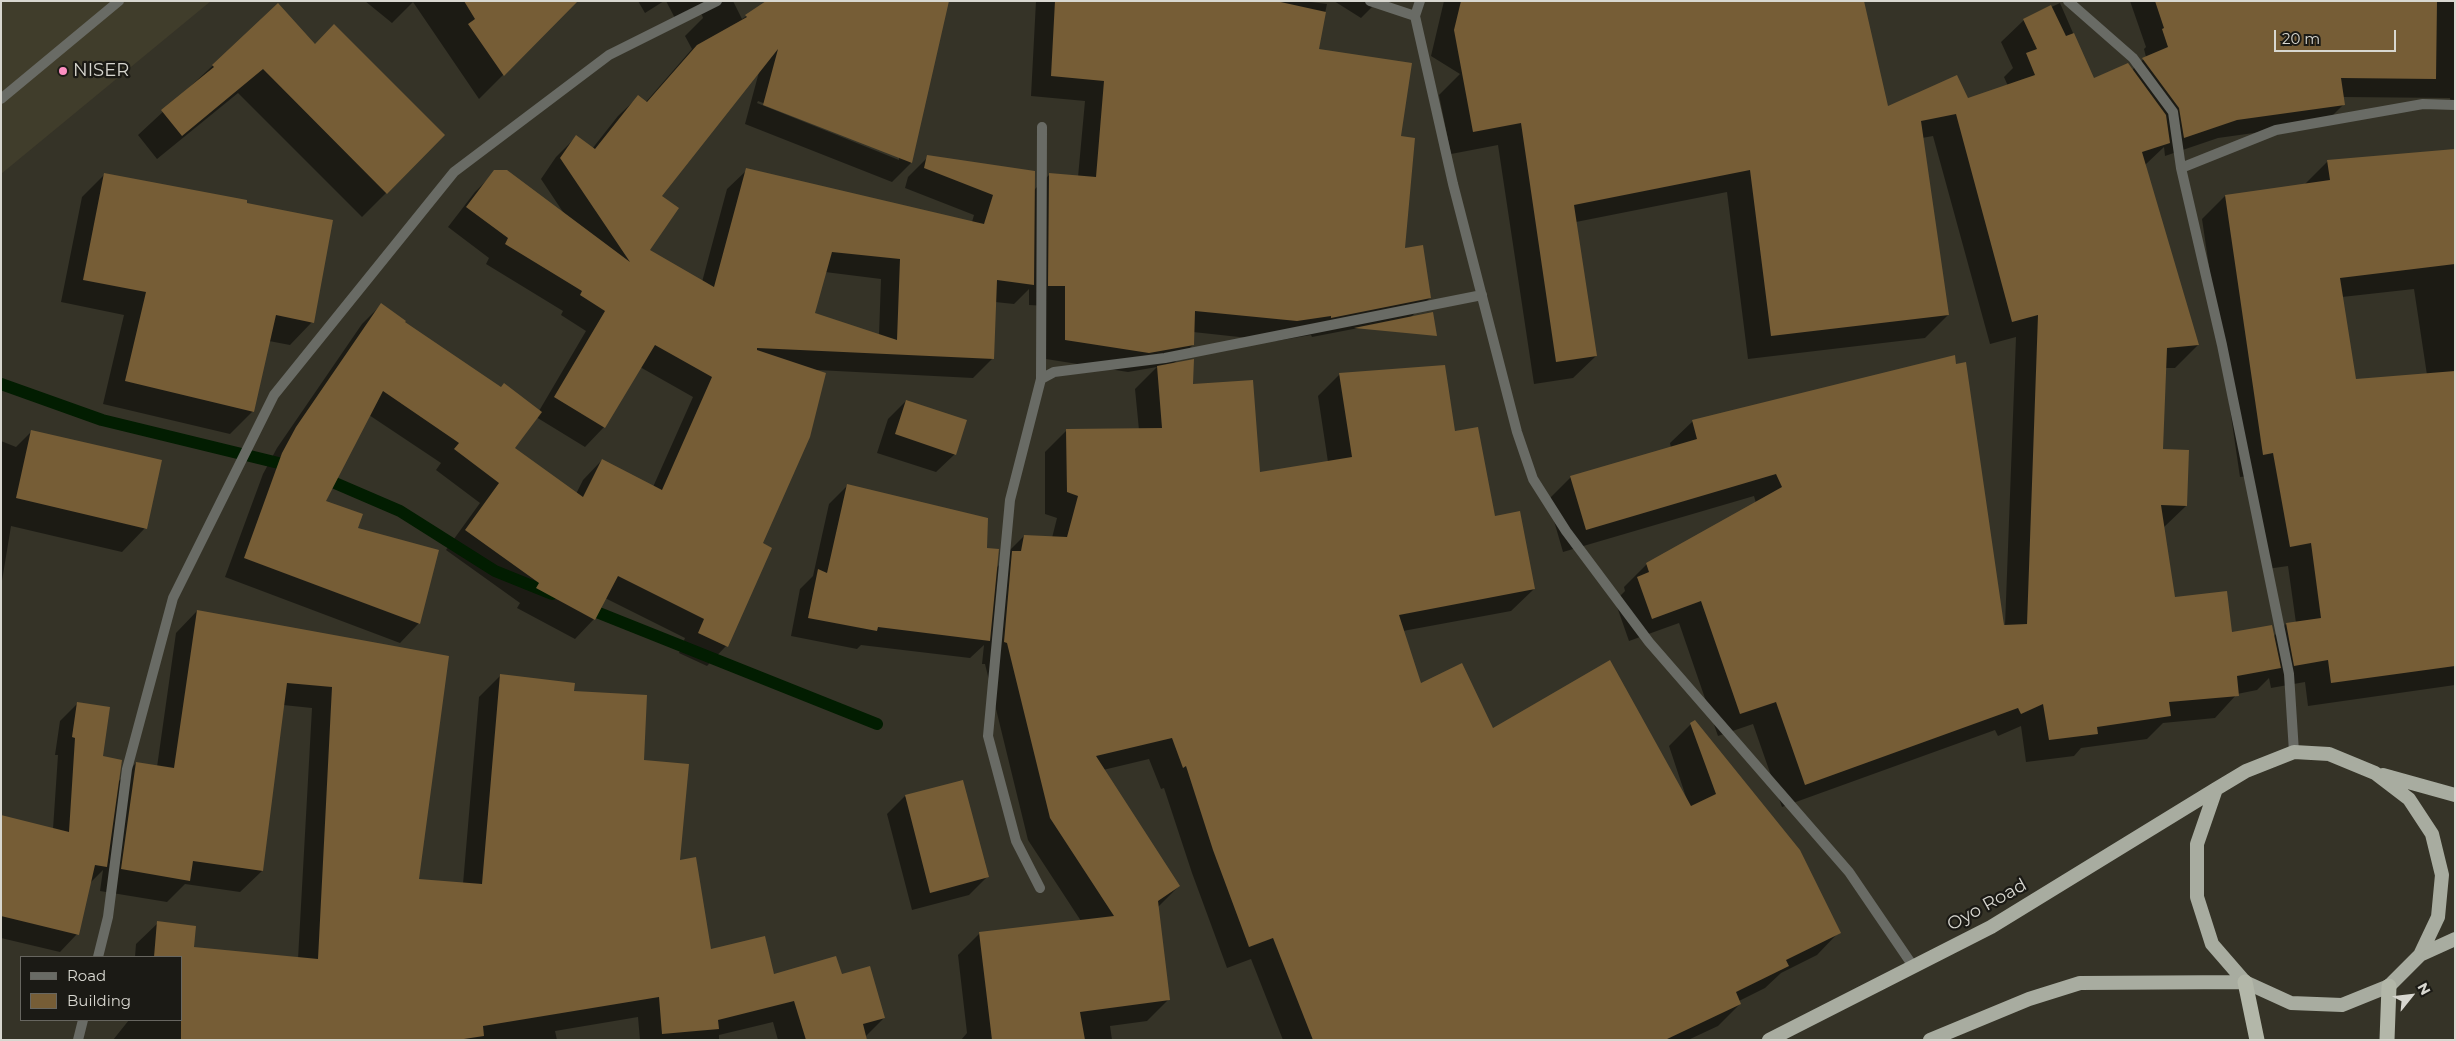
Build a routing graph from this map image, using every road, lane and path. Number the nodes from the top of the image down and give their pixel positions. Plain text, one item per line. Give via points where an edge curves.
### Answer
1 (119, 1) edge
2 (717, 1) edge
3 (1370, 1) edge
4 (1420, 1) edge
5 (2068, 1) edge
6 (1415, 16) junction
7 (1, 100) edge
8 (2455, 105) edge
9 (1042, 127) dead end
10 (2181, 168) junction
11 (1482, 295) junction
12 (1041, 379) junction
13 (2294, 752) junction
14 (2375, 773) junction
15 (2216, 789) junction
16 (2455, 795) edge
17 (1040, 888) dead end
18 (2455, 939) edge
19 (2420, 955) junction
20 (98, 956) edge
21 (1913, 966) junction
22 (2245, 982) junction
23 (2389, 986) junction
24 (83, 1021) edge
25 (78, 1040) edge
26 (1769, 1040) edge
27 (1930, 1040) edge
28 (2257, 1040) edge
29 (2387, 1040) edge

1 - 7 street
2 - 20 street via 609,55 454,172 274,394 173,598 127,769 108,917
3 - 6 street
4 - 6 street
5 - 10 street via 2133,58 2172,112
6 - 11 street
8 - 10 street via 2423,104 2276,130
9 - 12 street
10 - 13 street via 2222,345 2289,674
11 - 12 street via 1165,358 1054,372
11 - 21 street via 1517,432 1533,479 1566,531 1649,642 1849,872
12 - 17 street via 1010,500 988,736 1016,842
13 - 14 highway via 2329,754
13 - 15 highway, Oyo Road via 2246,771
14 - 16 highway
14 - 19 highway via 2409,799 2432,834 2442,876 2438,917
15 - 21 highway, Oyo Road via 1991,927
15 - 22 highway via 2197,844 2197,897 2212,944
18 - 19 highway
19 - 23 highway
21 - 26 highway, Oyo Road
22 - 23 highway via 2291,1003 2342,1005
22 - 27 highway via 2080,983 2029,999
22 - 28 highway
23 - 29 highway
24 - 25 street

